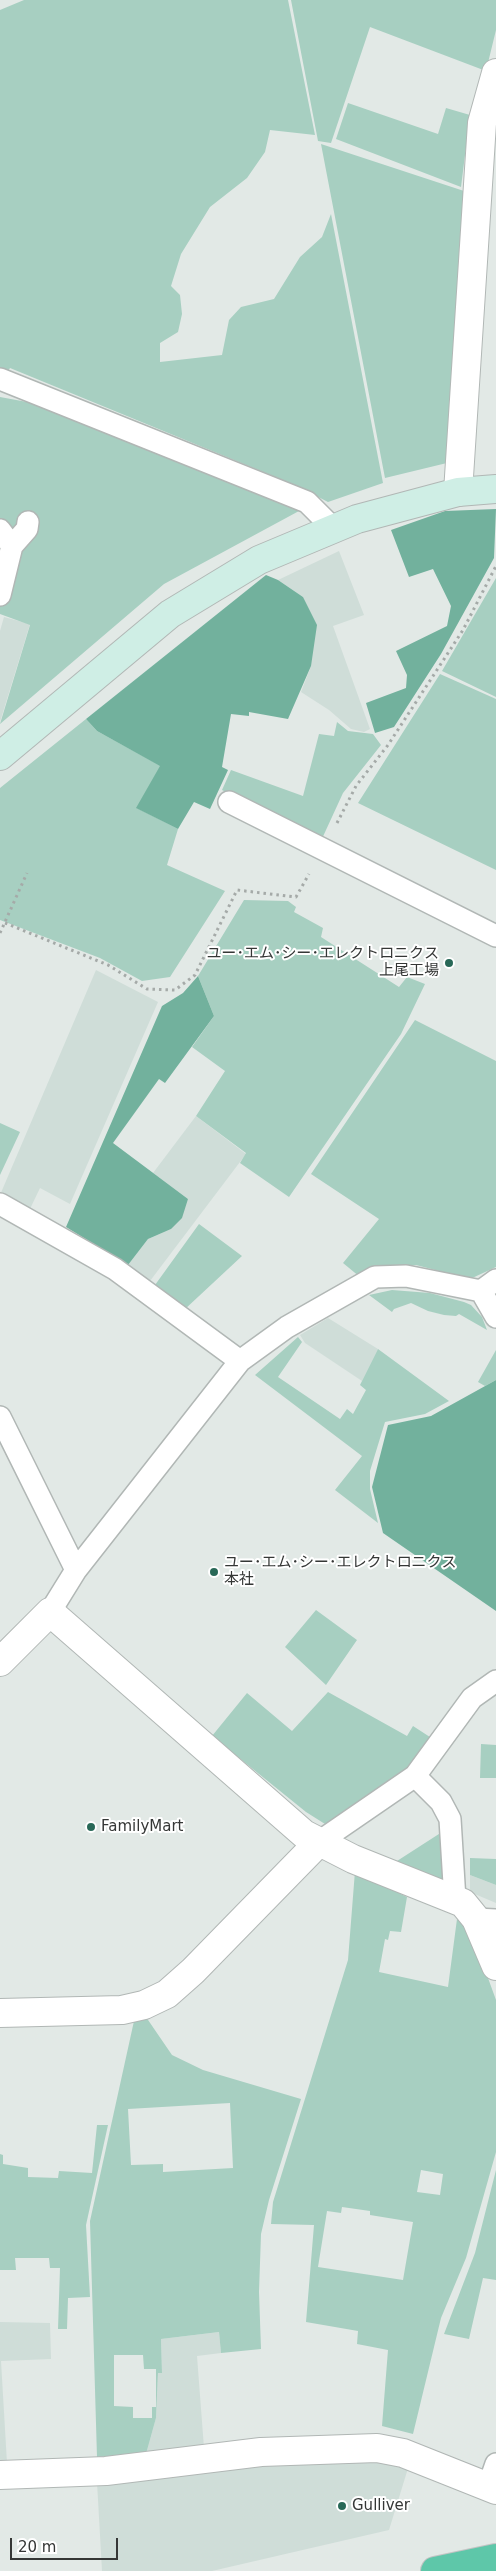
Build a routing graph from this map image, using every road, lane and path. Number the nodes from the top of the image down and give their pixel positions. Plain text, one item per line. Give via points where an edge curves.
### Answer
1 (496, 73) edge
2 (0, 379) edge
3 (496, 490) edge
4 (458, 492) junction
5 (28, 522) dead end
6 (334, 529) junction
7 (6, 538) edge
8 (496, 566) edge
9 (0, 595) edge
10 (0, 756) edge
11 (229, 802) dead end
12 (324, 849) junction
13 (27, 873) dead end
14 (5, 923) junction
15 (0, 933) edge
16 (496, 936) edge
17 (0, 1204) edge
18 (488, 1285) edge
19 (496, 1317) edge
20 (240, 1361) junction
21 (0, 1417) edge
22 (76, 1570) junction
23 (50, 1612) junction
24 (0, 1662) edge
25 (496, 1681) edge
26 (415, 1776) junction
27 (320, 1842) junction
28 (456, 1900) junction
29 (486, 1920) edge
30 (496, 1966) edge
31 (0, 2013) edge
32 (0, 2475) edge
33 (494, 2480) edge
34 (496, 2558) edge
35 (435, 2571) edge

1 - 4 street via 482,123
2 - 6 lane via 307,502
3 - 4 street
4 - 6 street via 357,519
5 - 7 lane via 27,529
6 - 10 street via 259,560 170,614
7 - 9 lane
8 - 12 path via 463,630 388,745 356,786
11 - 12 lane
12 - 14 path via 296,897 237,890 195,975 175,990 147,989 108,965
12 - 16 lane
13 - 14 path
14 - 15 path
17 - 20 lane via 115,1269
18 - 19 lane
18 - 20 lane via 375,1276 287,1327
20 - 22 lane
21 - 22 lane
22 - 23 lane
23 - 24 street
23 - 27 street via 304,1834
25 - 26 lane via 472,1698
26 - 27 lane
26 - 28 lane via 441,1802 450,1819
27 - 28 street via 353,1859
27 - 31 street via 167,1994 144,2005 122,2010
28 - 29 street
29 - 30 street
32 - 33 street via 106,2471 261,2452 377,2448
34 - 35 highway

